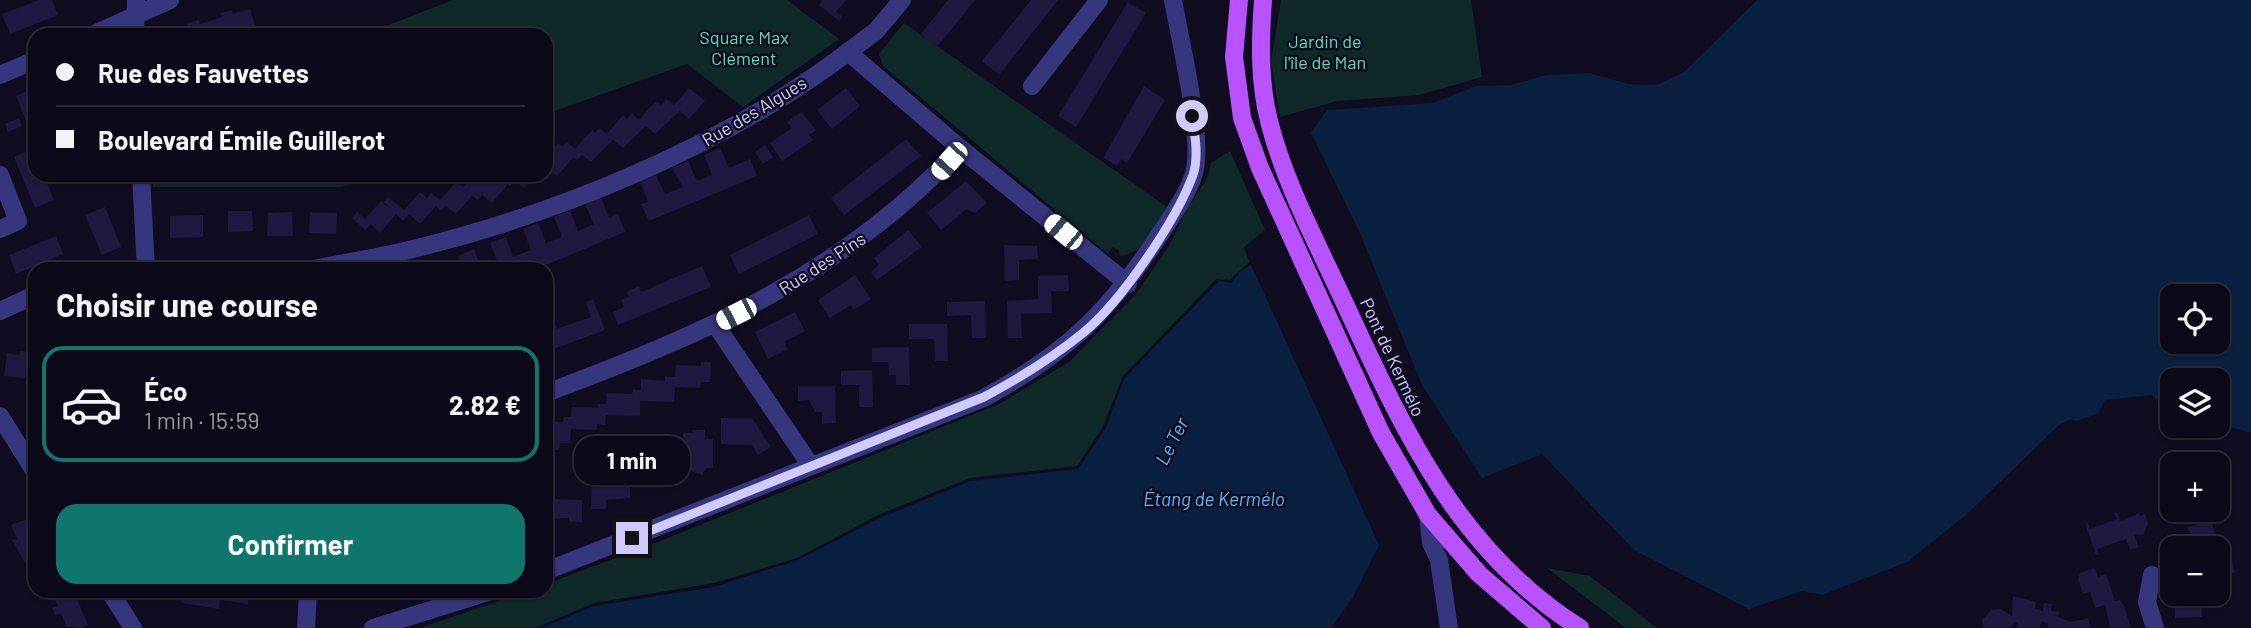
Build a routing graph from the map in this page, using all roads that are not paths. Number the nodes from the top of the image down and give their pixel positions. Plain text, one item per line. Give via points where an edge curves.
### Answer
1 (170, 0) edge
2 (902, 0) edge
3 (1099, 0) edge
4 (1173, 0) edge
5 (1239, 0) edge
6 (1263, 0) edge
7 (1274, 0) edge
8 (136, 7) edge
9 (103, 28) edge
10 (135, 28) edge
11 (1259, 50) junction
12 (848, 52) junction
13 (28, 63) edge
14 (0, 75) edge
15 (1032, 86) dead end
16 (960, 148) junction
17 (0, 174) edge
18 (141, 182) edge
19 (0, 229) edge
20 (144, 262) edge
21 (349, 262) edge
22 (1128, 284) junction
23 (28, 298) edge
24 (0, 311) edge
25 (715, 324) junction
26 (553, 390) edge
27 (0, 416) edge
28 (28, 461) edge
29 (811, 466) junction
30 (1428, 515) junction
31 (553, 568) edge
32 (2151, 575) dead end
33 (114, 598) edge
34 (308, 598) edge
35 (469, 598) edge
36 (133, 628) edge
37 (306, 628) edge
38 (373, 628) edge
39 (1448, 628) edge
40 (1542, 628) edge
41 (1580, 628) edge
42 (2155, 628) edge

1 - 8 street
2 - 12 street, Rue des Algues via 876,31
3 - 15 street
4 - 22 street via 1196,140 1194,173
5 - 30 main road via 1236,90 1260,168 1381,433
6 - 11 main road
7 - 11 main road
8 - 9 street
8 - 10 street
11 - 41 main road, Pont de Kermélo via 1268,120 1284,170 1400,424 1449,503 1482,545
12 - 16 street
12 - 21 street, Rue des Algues via 703,142 636,172 509,221
13 - 14 street
16 - 22 street
16 - 25 street, Rue des Pins via 923,189 859,241 798,281
17 - 19 street via 19,221
18 - 20 street
22 - 29 street via 1084,331 1018,379
23 - 24 street
25 - 26 street, Rue des Pins
25 - 29 street
27 - 28 street
29 - 31 street
30 - 39 street
30 - 40 main road via 1479,574
32 - 42 street via 2147,602
33 - 36 street
34 - 37 street
35 - 38 street

